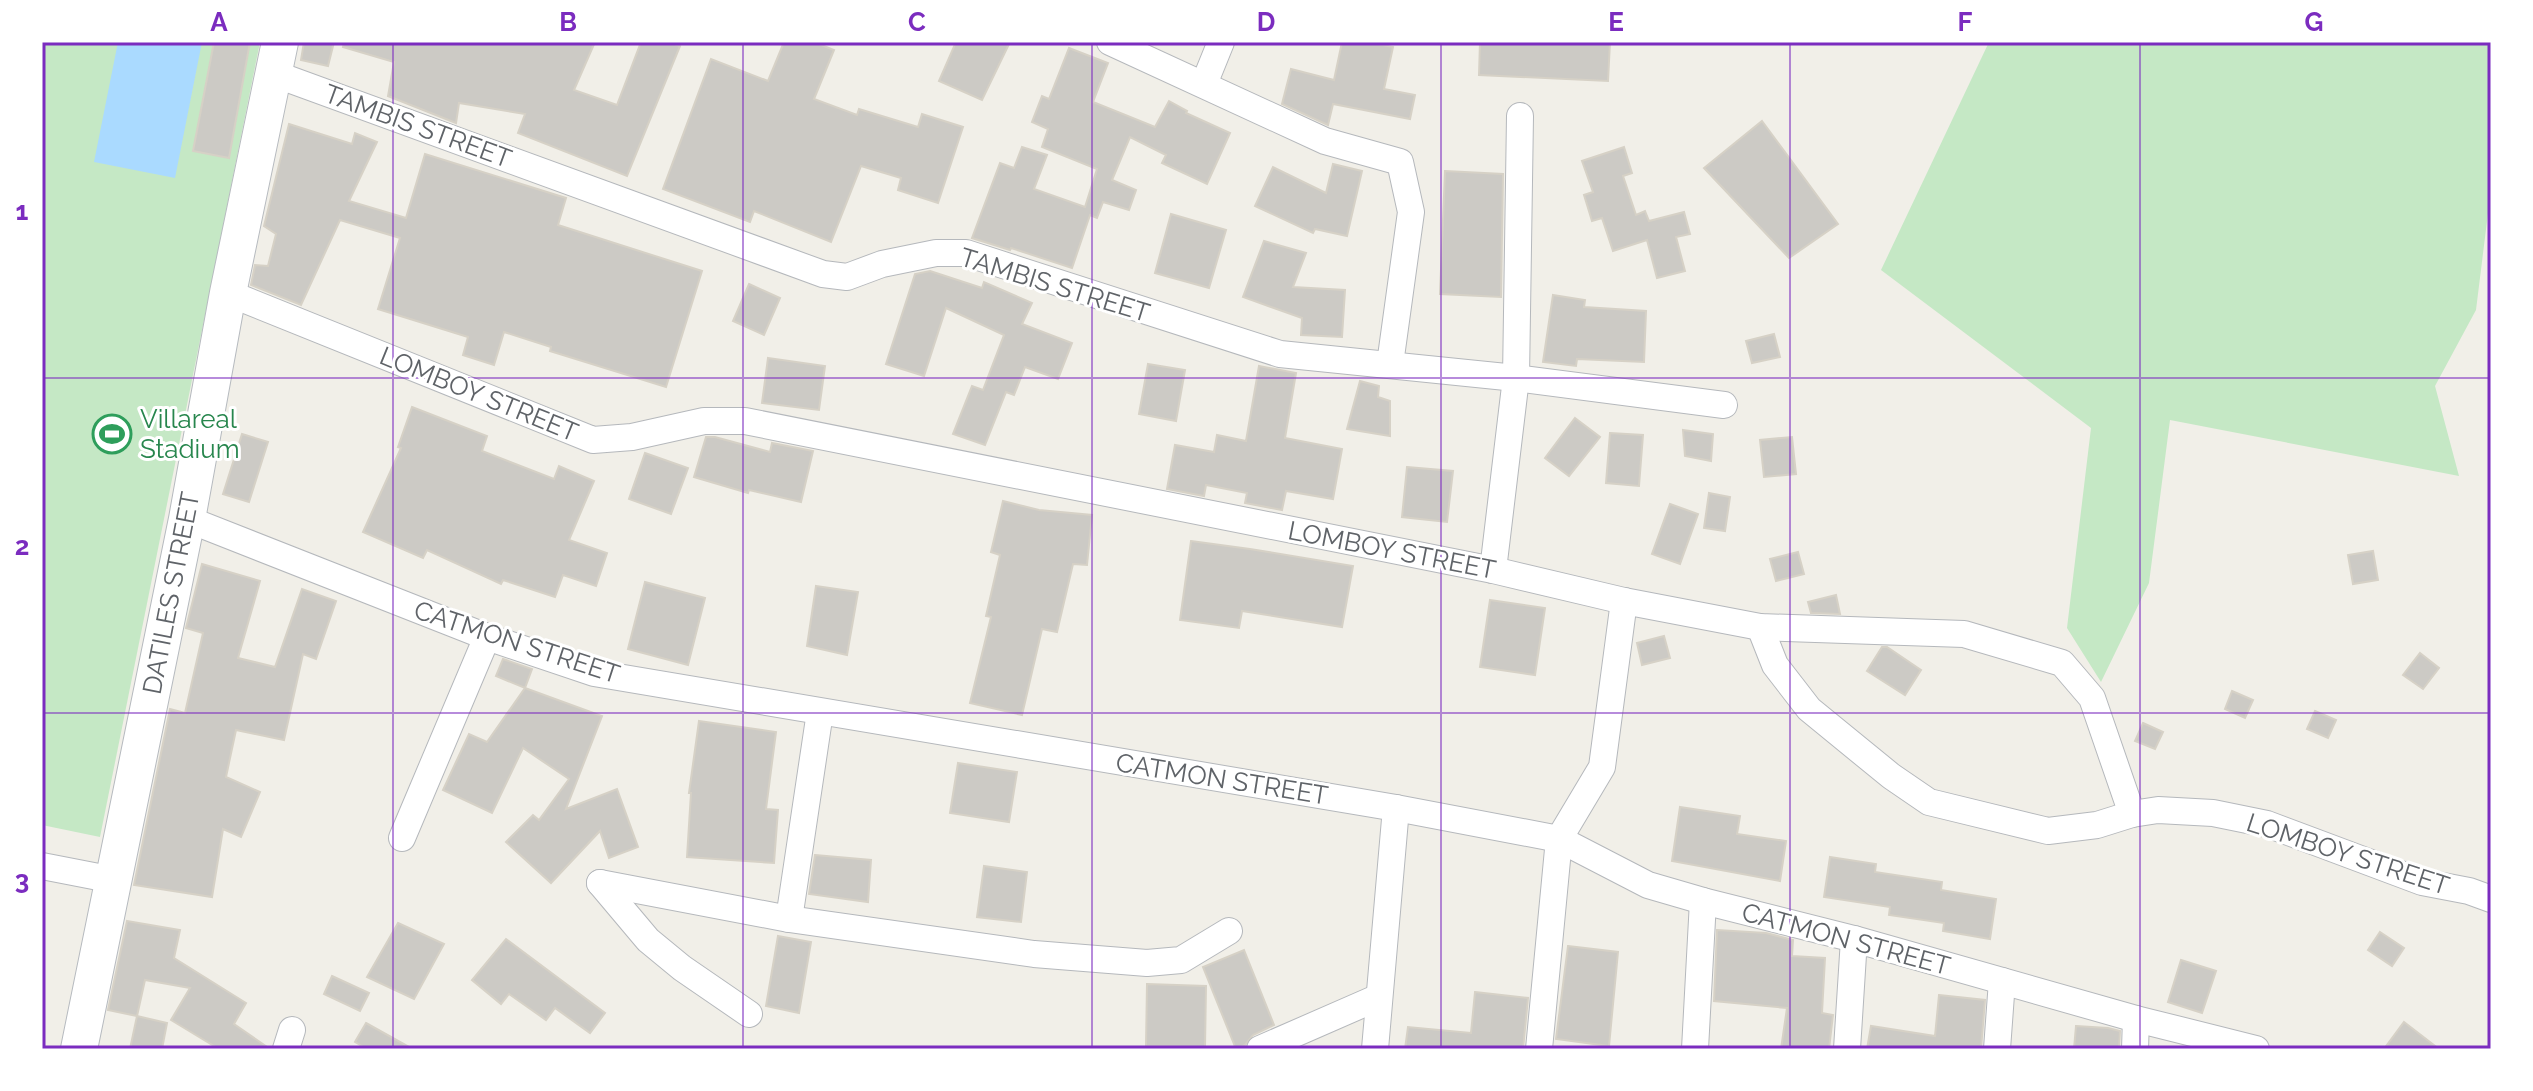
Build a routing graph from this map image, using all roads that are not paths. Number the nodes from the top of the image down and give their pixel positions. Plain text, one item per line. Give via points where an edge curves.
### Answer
1 (1110, 42) edge
2 (1221, 42) edge
3 (276, 58) edge
4 (1204, 84) junction
5 (1520, 116) dead end
6 (228, 293) junction
7 (1390, 364) junction
8 (1516, 378) junction
9 (1724, 405) dead end
10 (187, 519) junction
11 (1493, 570) junction
12 (1624, 601) junction
13 (1760, 627) junction
14 (487, 637) junction
15 (820, 712) junction
16 (1396, 808) junction
17 (2132, 814) junction
18 (402, 838) dead end
19 (1559, 839) junction
20 (42, 866) edge
21 (114, 880) junction
22 (2491, 899) edge
23 (1703, 901) junction
24 (789, 919) junction
25 (1229, 931) dead end
26 (1854, 939) junction
27 (2002, 981) junction
28 (1379, 997) junction
29 (749, 1014) dead end
30 (2136, 1019) junction
31 (79, 1049) edge
32 (1260, 1049) edge
33 (1375, 1049) edge
34 (1539, 1049) edge
35 (1695, 1049) edge
36 (1847, 1049) edge
37 (1997, 1049) edge
38 (2135, 1049) edge
39 (2256, 1049) edge

1 - 4 street
2 - 4 street
3 - 6 main road, DATILES STREET
3 - 7 street, TAMBIS STREET via 823,274 847,277 936,253 966,253 1280,354
4 - 7 street via 1325,141 1400,162 1411,212
5 - 8 street
6 - 10 main road, DATILES STREET
6 - 11 street, LOMBOY STREET via 593,440 704,421 745,421
7 - 8 street, TAMBIS STREET
8 - 9 street, TAMBIS STREET
8 - 11 street
10 - 14 street, CATMON STREET
10 - 21 main road, DATILES STREET
11 - 12 street, LOMBOY STREET
12 - 13 street, LOMBOY STREET
12 - 19 street via 1602,767
13 - 17 street, LOMBOY STREET via 1775,665 1809,709 1929,802 2048,831
13 - 17 street via 1964,634 2062,663 2092,698
14 - 15 street, CATMON STREET via 594,673
14 - 18 street
15 - 16 street, CATMON STREET
15 - 24 street
16 - 19 street, CATMON STREET
16 - 28 street
17 - 22 street, LOMBOY STREET via 2213,813 2267,824 2422,882
19 - 23 street, CATMON STREET via 1648,885
19 - 34 street
20 - 21 street
21 - 31 main road, DATILES STREET
23 - 26 street, CATMON STREET
23 - 35 street
24 - 25 street via 1034,954 1147,963 1181,960
24 - 29 street via 600,883 648,940
26 - 27 street, CATMON STREET
26 - 36 street
27 - 30 street, CATMON STREET
27 - 37 street
28 - 32 street
28 - 33 street
30 - 38 street
30 - 39 street, CATMON STREET

